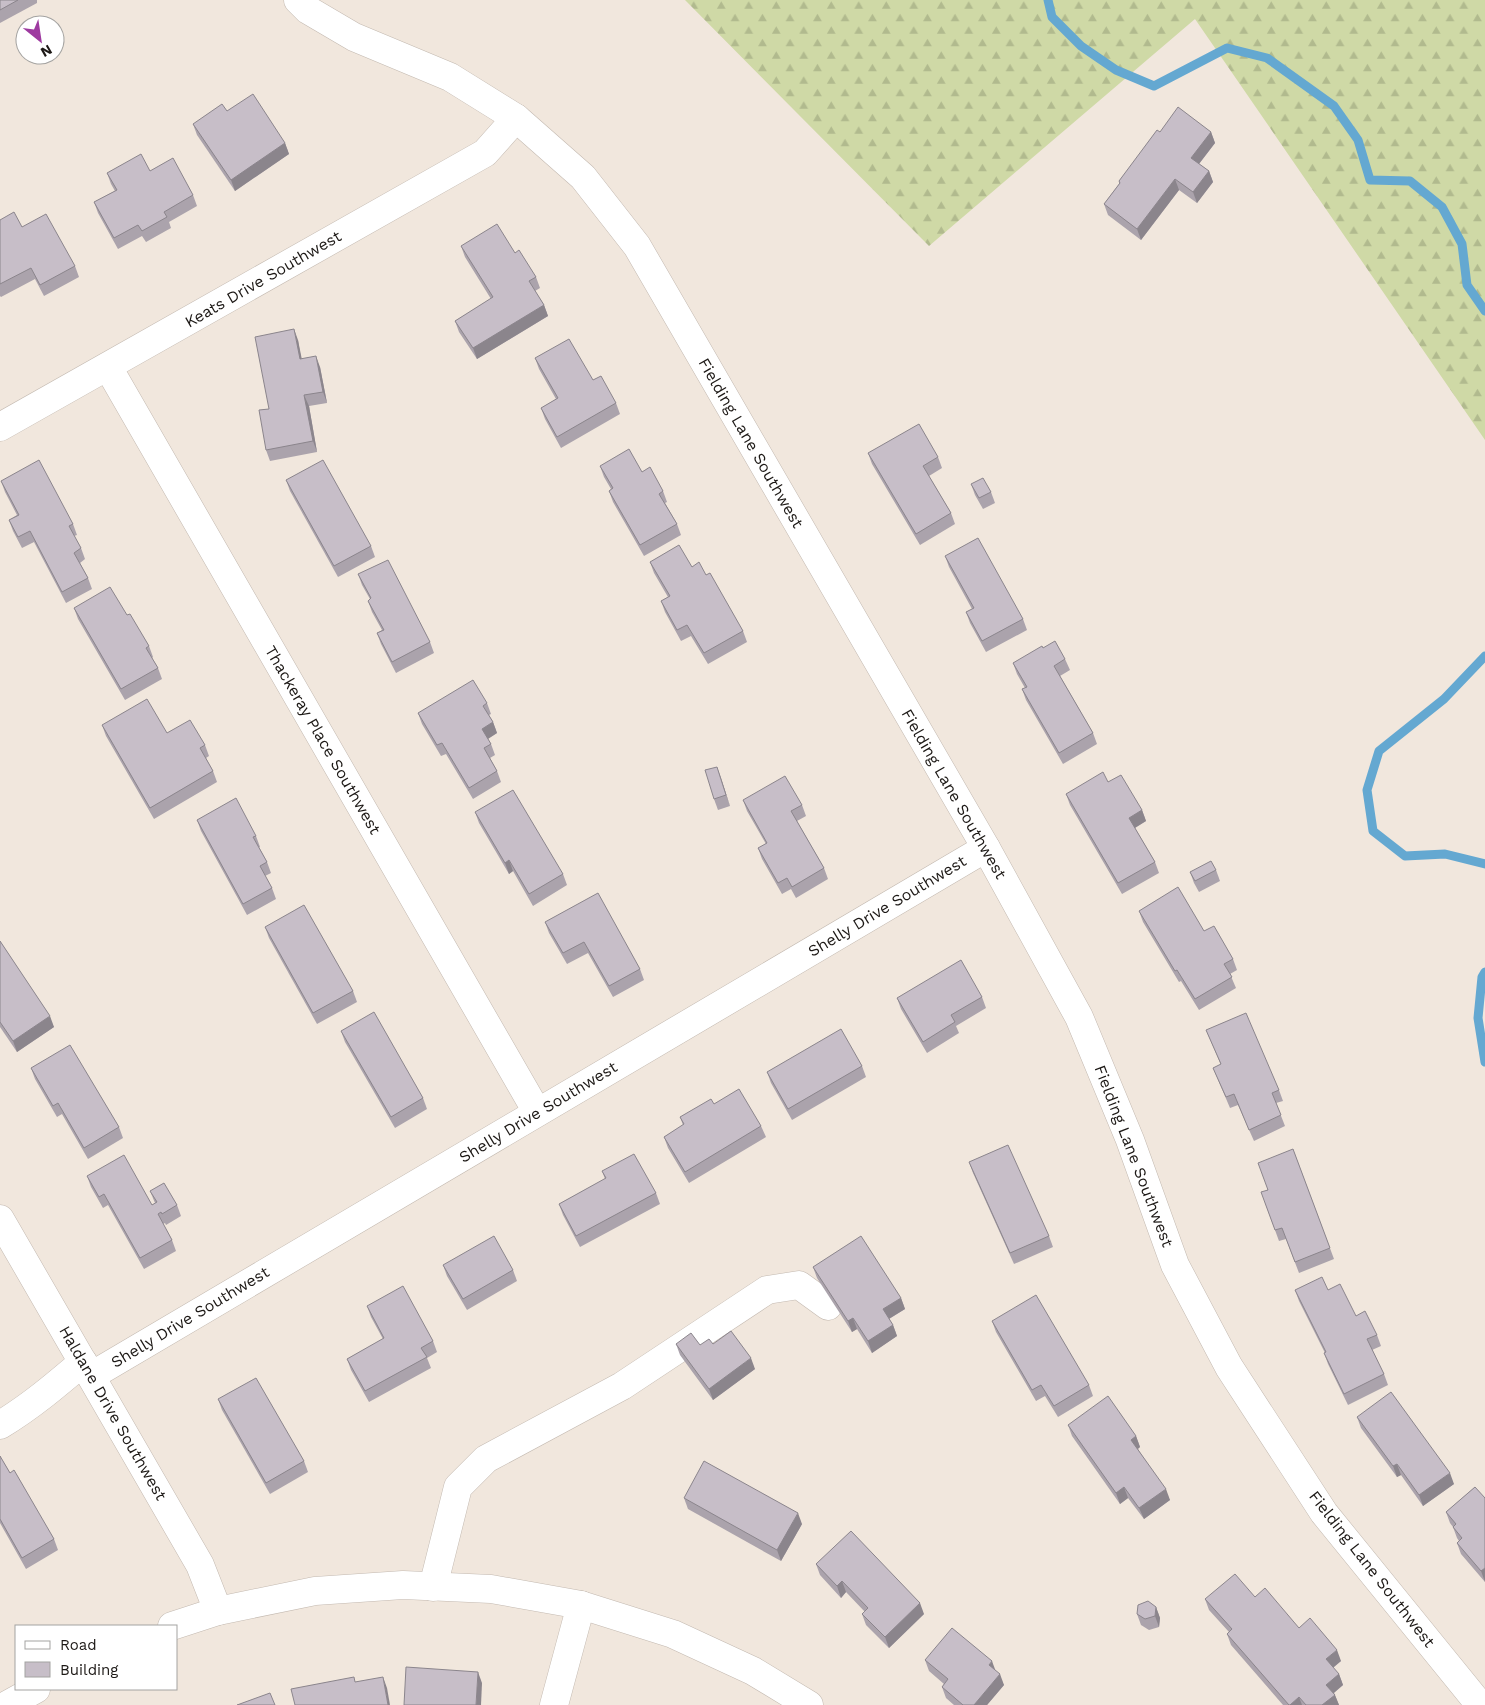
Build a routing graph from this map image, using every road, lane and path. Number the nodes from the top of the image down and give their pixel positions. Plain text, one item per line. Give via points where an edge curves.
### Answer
1 (298, 0) edge
2 (516, 118) junction
3 (108, 367) junction
4 (0, 428) edge
5 (986, 848) junction
6 (538, 1112) junction
7 (0, 1219) edge
8 (828, 1306) edge
9 (87, 1369) junction
10 (0, 1425) edge
11 (433, 1586) junction
12 (581, 1605) junction
13 (218, 1611) junction
14 (175, 1625) edge
15 (34, 1690) edge
16 (7, 1705) edge
17 (554, 1705) edge
18 (809, 1705) edge
19 (1480, 1705) edge

1 - 2 street, Fielding Lane Southwest via 308,10 354,37 450,77
2 - 3 street, Keats Drive Southwest via 486,153
2 - 5 street, Fielding Lane Southwest via 583,177 637,246
3 - 4 street, Keats Drive Southwest
3 - 6 street, Thackeray Place Southwest
5 - 6 street, Shelly Drive Southwest
5 - 19 street, Fielding Lane Southwest via 1079,1017 1130,1140 1175,1265 1229,1367 1324,1513
6 - 9 street, Shelly Drive Southwest
7 - 9 street, Haldane Drive Southwest
8 - 11 street via 799,1285 767,1290 622,1386 486,1459 458,1488
9 - 10 street, Shelly Drive Southwest
9 - 13 street, Haldane Drive Southwest via 200,1565
11 - 12 street via 491,1589
11 - 13 street via 315,1591
12 - 17 street
12 - 18 street via 673,1634 753,1671
13 - 14 street
15 - 16 street

